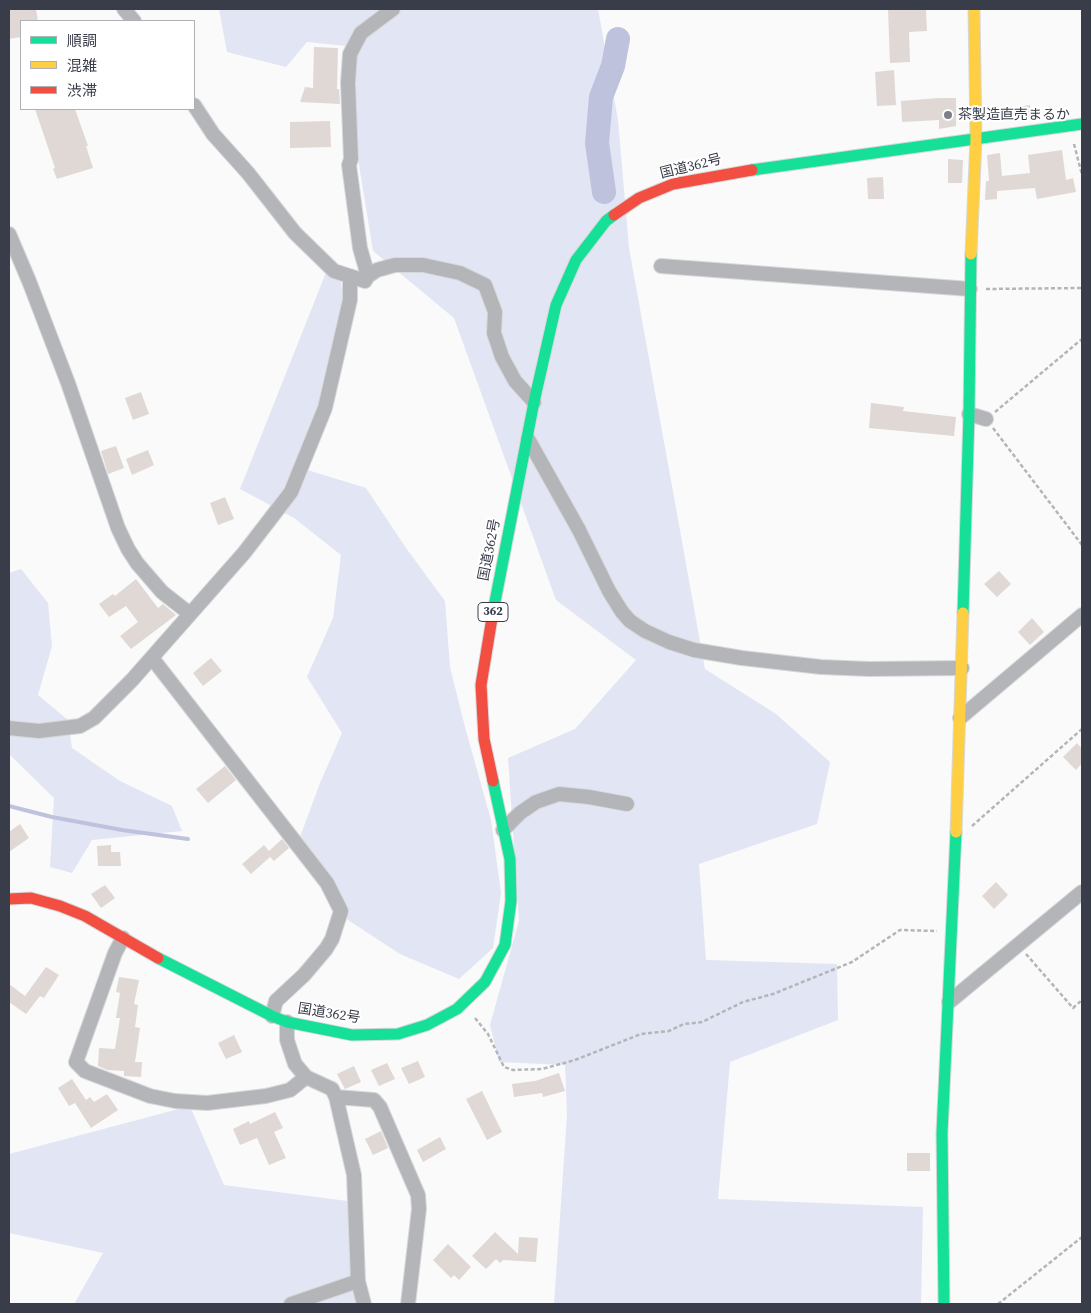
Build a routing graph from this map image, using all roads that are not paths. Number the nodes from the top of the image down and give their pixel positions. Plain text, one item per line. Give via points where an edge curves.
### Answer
1 (124, 9) edge
2 (393, 9) edge
3 (974, 9) edge
4 (133, 20) edge
5 (195, 107) edge
6 (1082, 124) edge
7 (976, 139) junction
8 (9, 234) edge
9 (661, 266) dead end
10 (350, 276) junction
11 (368, 276) junction
12 (970, 289) junction
13 (534, 402) junction
14 (969, 414) junction
15 (986, 419) road end
16 (527, 438) junction
17 (190, 614) junction
18 (1082, 615) edge
19 (152, 658) junction
20 (962, 668) junction
21 (960, 718) junction
22 (9, 728) edge
23 (627, 804) dead end
24 (503, 830) junction
25 (1082, 892) edge
26 (9, 899) edge
27 (123, 938) junction
28 (949, 1002) junction
29 (272, 1016) junction
30 (287, 1022) junction
31 (306, 1077) junction
32 (336, 1098) junction
33 (358, 1281) junction
34 (291, 1304) edge
35 (364, 1304) edge
36 (408, 1304) edge
37 (944, 1304) edge

1 - 4 street
2 - 11 street via 362,33 350,54 350,166 360,248
3 - 7 main road
5 - 10 street via 213,134 295,233 334,271
6 - 7 main road, 国道362号 / 362
7 - 12 main road
7 - 13 main road, 国道362号 / 362 via 729,173 673,184 639,198 606,221 576,260 556,305
8 - 17 street via 68,382 128,549 162,592
9 - 12 street
10 - 11 street via 365,281
10 - 17 street via 350,300 325,408 291,492 244,553
11 - 13 street via 376,270 395,265 423,265 460,273 485,285 496,312 494,333 502,357 515,382
12 - 14 main road
13 - 16 main road, 国道362号 / 362
14 - 15 street
14 - 20 main road
16 - 20 street via 609,591 630,621 646,631 694,650 742,658 821,667
16 - 24 main road, 国道362号 / 362 via 481,685 484,739
17 - 19 street
18 - 21 street
19 - 22 street via 105,708 80,726 39,731
19 - 29 street via 327,883 340,911 326,950 276,1001
20 - 21 main road
21 - 28 main road
23 - 24 street via 558,794 536,802
24 - 30 main road, 国道362号 / 362 via 510,859 511,901 505,945 485,982 458,1010 398,1034 352,1035
25 - 28 street
26 - 27 main road, 国道362号 / 362 via 31,898 60,906
27 - 29 main road, 国道362号 / 362
27 - 31 street via 76,1062 85,1071 150,1096 207,1103 290,1090
28 - 37 main road via 942,1133
29 - 30 main road, 国道362号 / 362
30 - 31 street via 287,1040 295,1064
31 - 32 street via 332,1089
32 - 33 street via 354,1174
32 - 36 street via 374,1100 380,1107 418,1195
33 - 34 street
33 - 35 street

